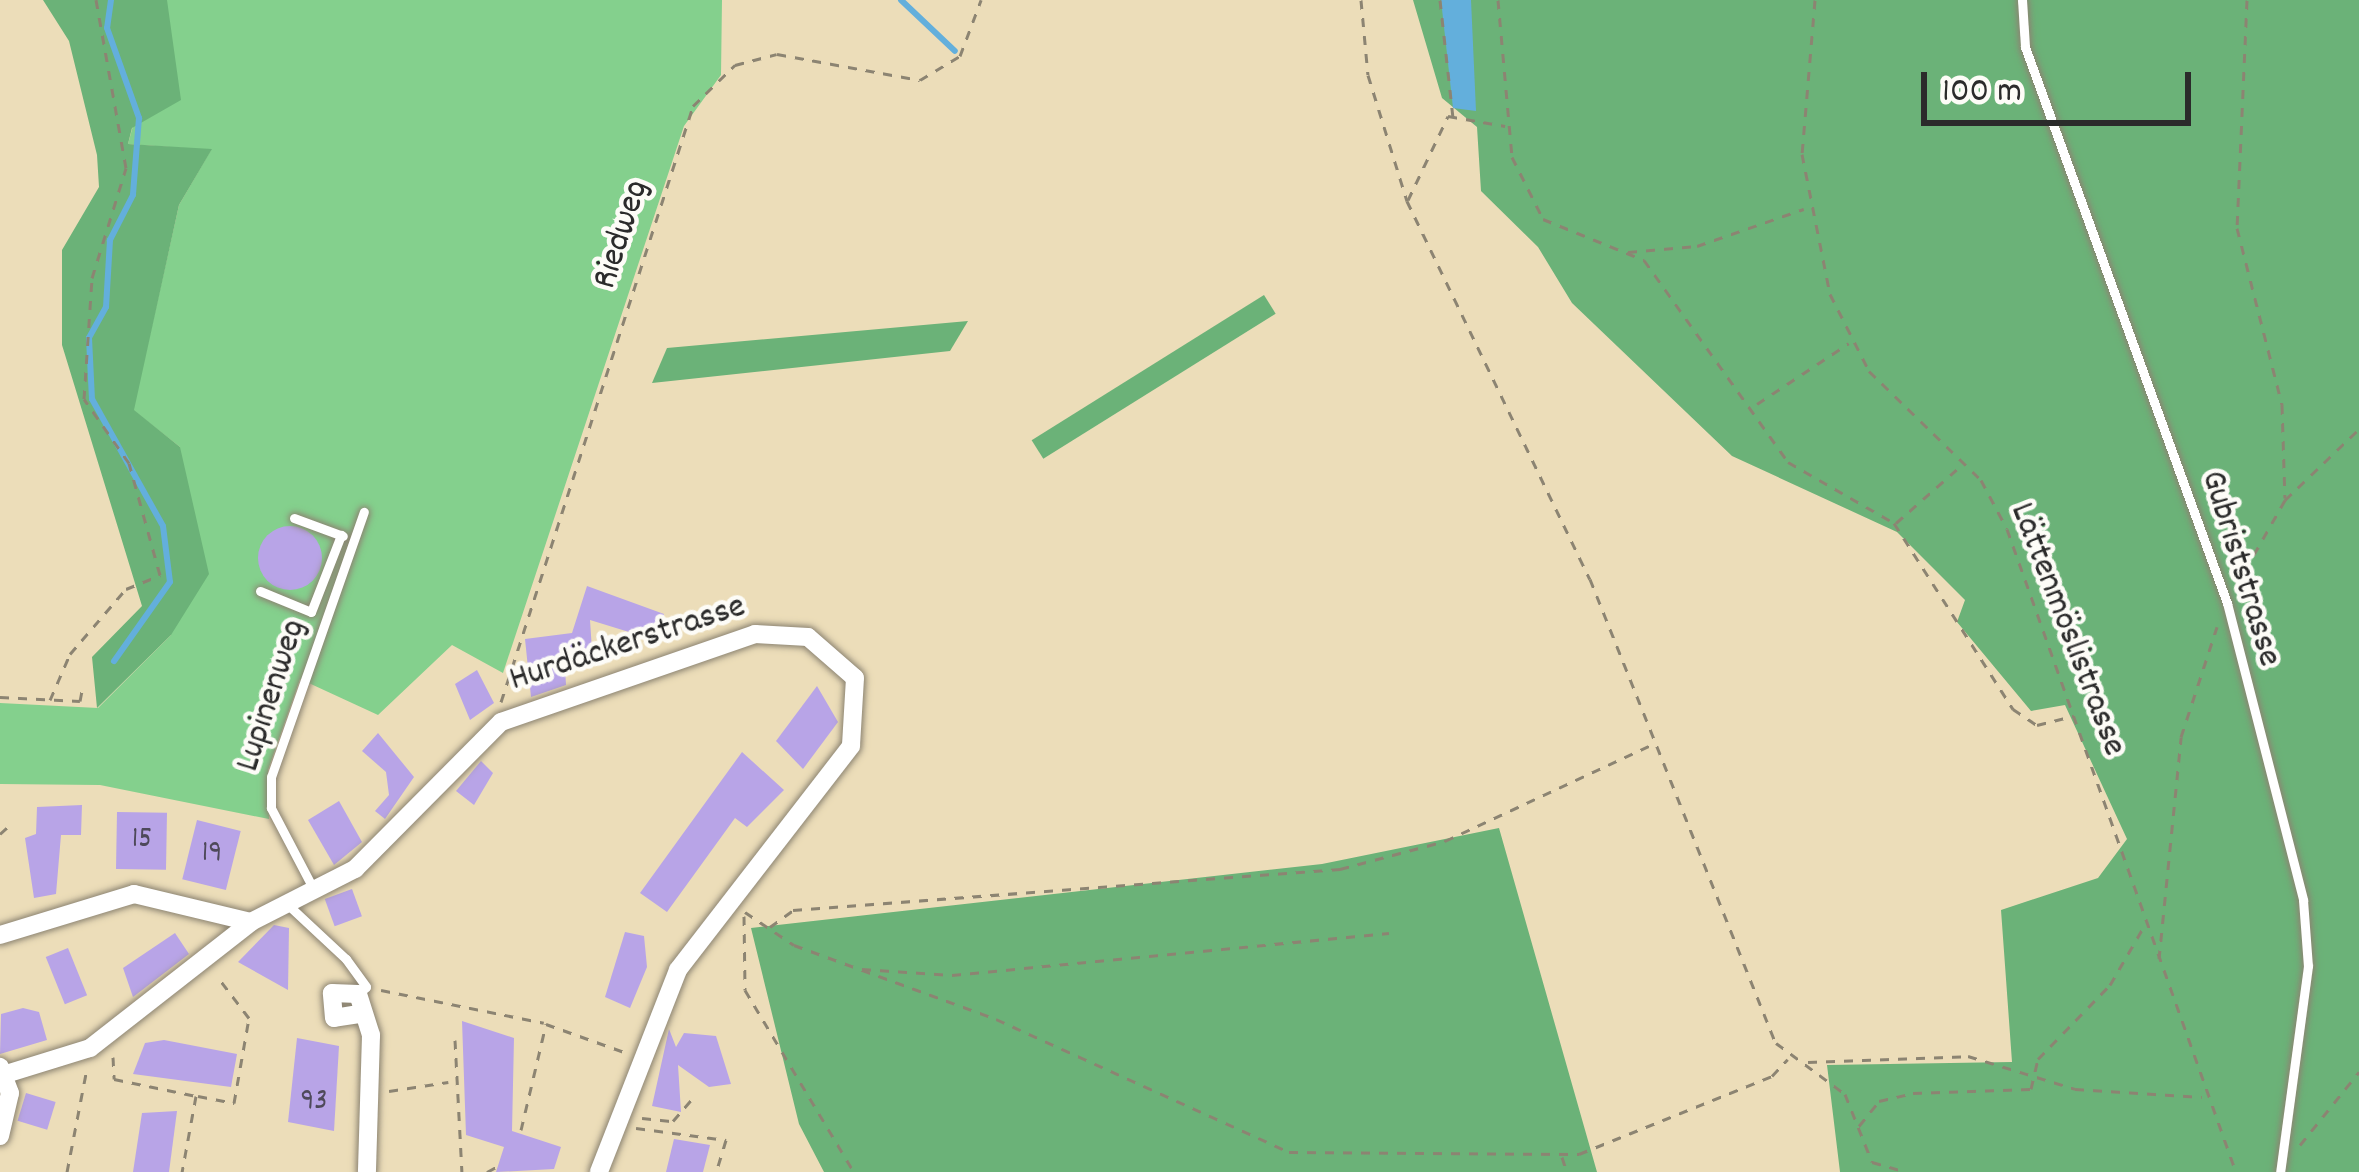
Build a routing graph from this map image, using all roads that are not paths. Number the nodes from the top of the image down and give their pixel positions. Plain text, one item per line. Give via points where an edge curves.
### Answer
1 (2022, 0) edge
2 (364, 512) dead end
3 (294, 518) dead end
4 (341, 535) junction
5 (354, 540) junction
6 (260, 591) dead end
7 (314, 890) junction
8 (287, 904) junction
9 (251, 922) junction
10 (0, 935) edge
11 (361, 998) joint
12 (3, 1071) edge
13 (0, 1136) edge
14 (367, 1172) edge
15 (599, 1172) edge
16 (2280, 1172) edge

1 - 16 lane, Gubriststrasse via 2025,47 2227,603 2307,933
2 - 5 lane, Lupinenweg
3 - 4 lane
4 - 5 lane
4 - 6 lane via 311,612
5 - 7 lane, Lupinenweg via 271,777 271,808
7 - 8 street, Hurdäckerstrasse
7 - 15 street, Hurdäckerstrasse via 394,838 501,722 754,634 827,645 855,678 851,746 746,872 650,1022
8 - 9 street, Hurdäckerstrasse
8 - 11 lane
9 - 10 street via 134,894
9 - 12 street, Hurdäckerstrasse via 90,1048
11 - 14 street via 375,1090
12 - 13 street, Hurdäckerstrasse

